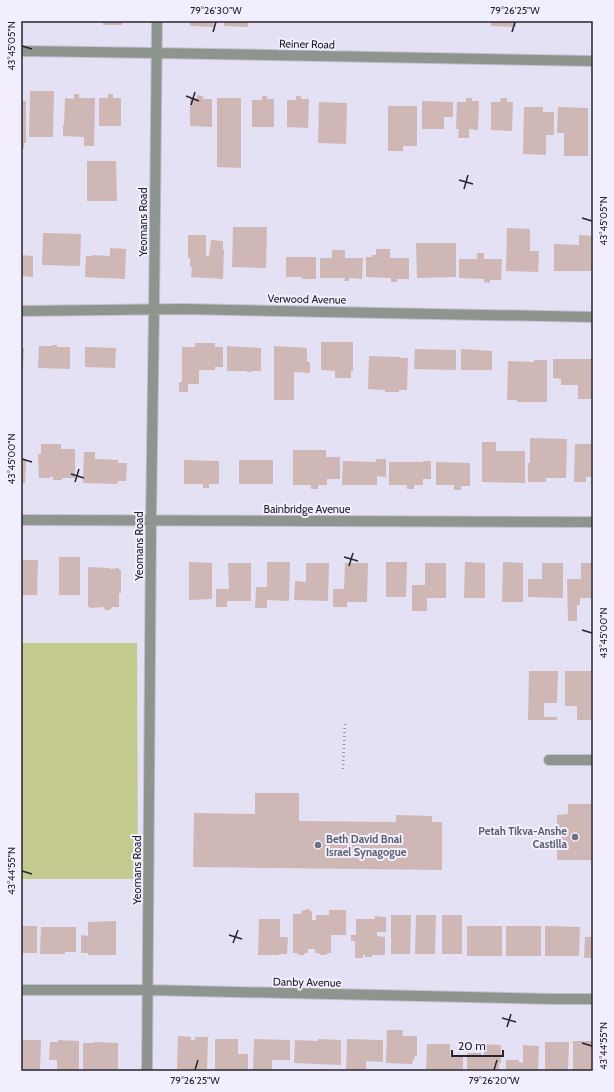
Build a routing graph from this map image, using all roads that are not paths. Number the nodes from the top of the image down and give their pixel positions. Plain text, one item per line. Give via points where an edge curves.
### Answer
1 (156, 21) edge
2 (21, 51) edge
3 (156, 53) junction
4 (593, 61) edge
5 (154, 309) junction
6 (21, 311) edge
7 (593, 316) edge
8 (21, 520) edge
9 (150, 520) junction
10 (593, 522) edge
11 (549, 760) dead end
12 (593, 760) edge
13 (21, 990) edge
14 (148, 990) junction
15 (593, 999) edge
16 (147, 1071) edge

1 - 3 street, Yeomans Road
2 - 3 street, Reiner Road
3 - 4 street, Reiner Road
3 - 5 street, Yeomans Road
5 - 6 street, Verwood Avenue
5 - 7 street, Verwood Avenue
5 - 9 street, Yeomans Road
8 - 9 street, Bainbridge Avenue
9 - 10 street, Bainbridge Avenue
9 - 14 street, Yeomans Road
11 - 12 street
13 - 14 street, Danby Avenue
14 - 15 street, Danby Avenue
14 - 16 street, Yeomans Road

